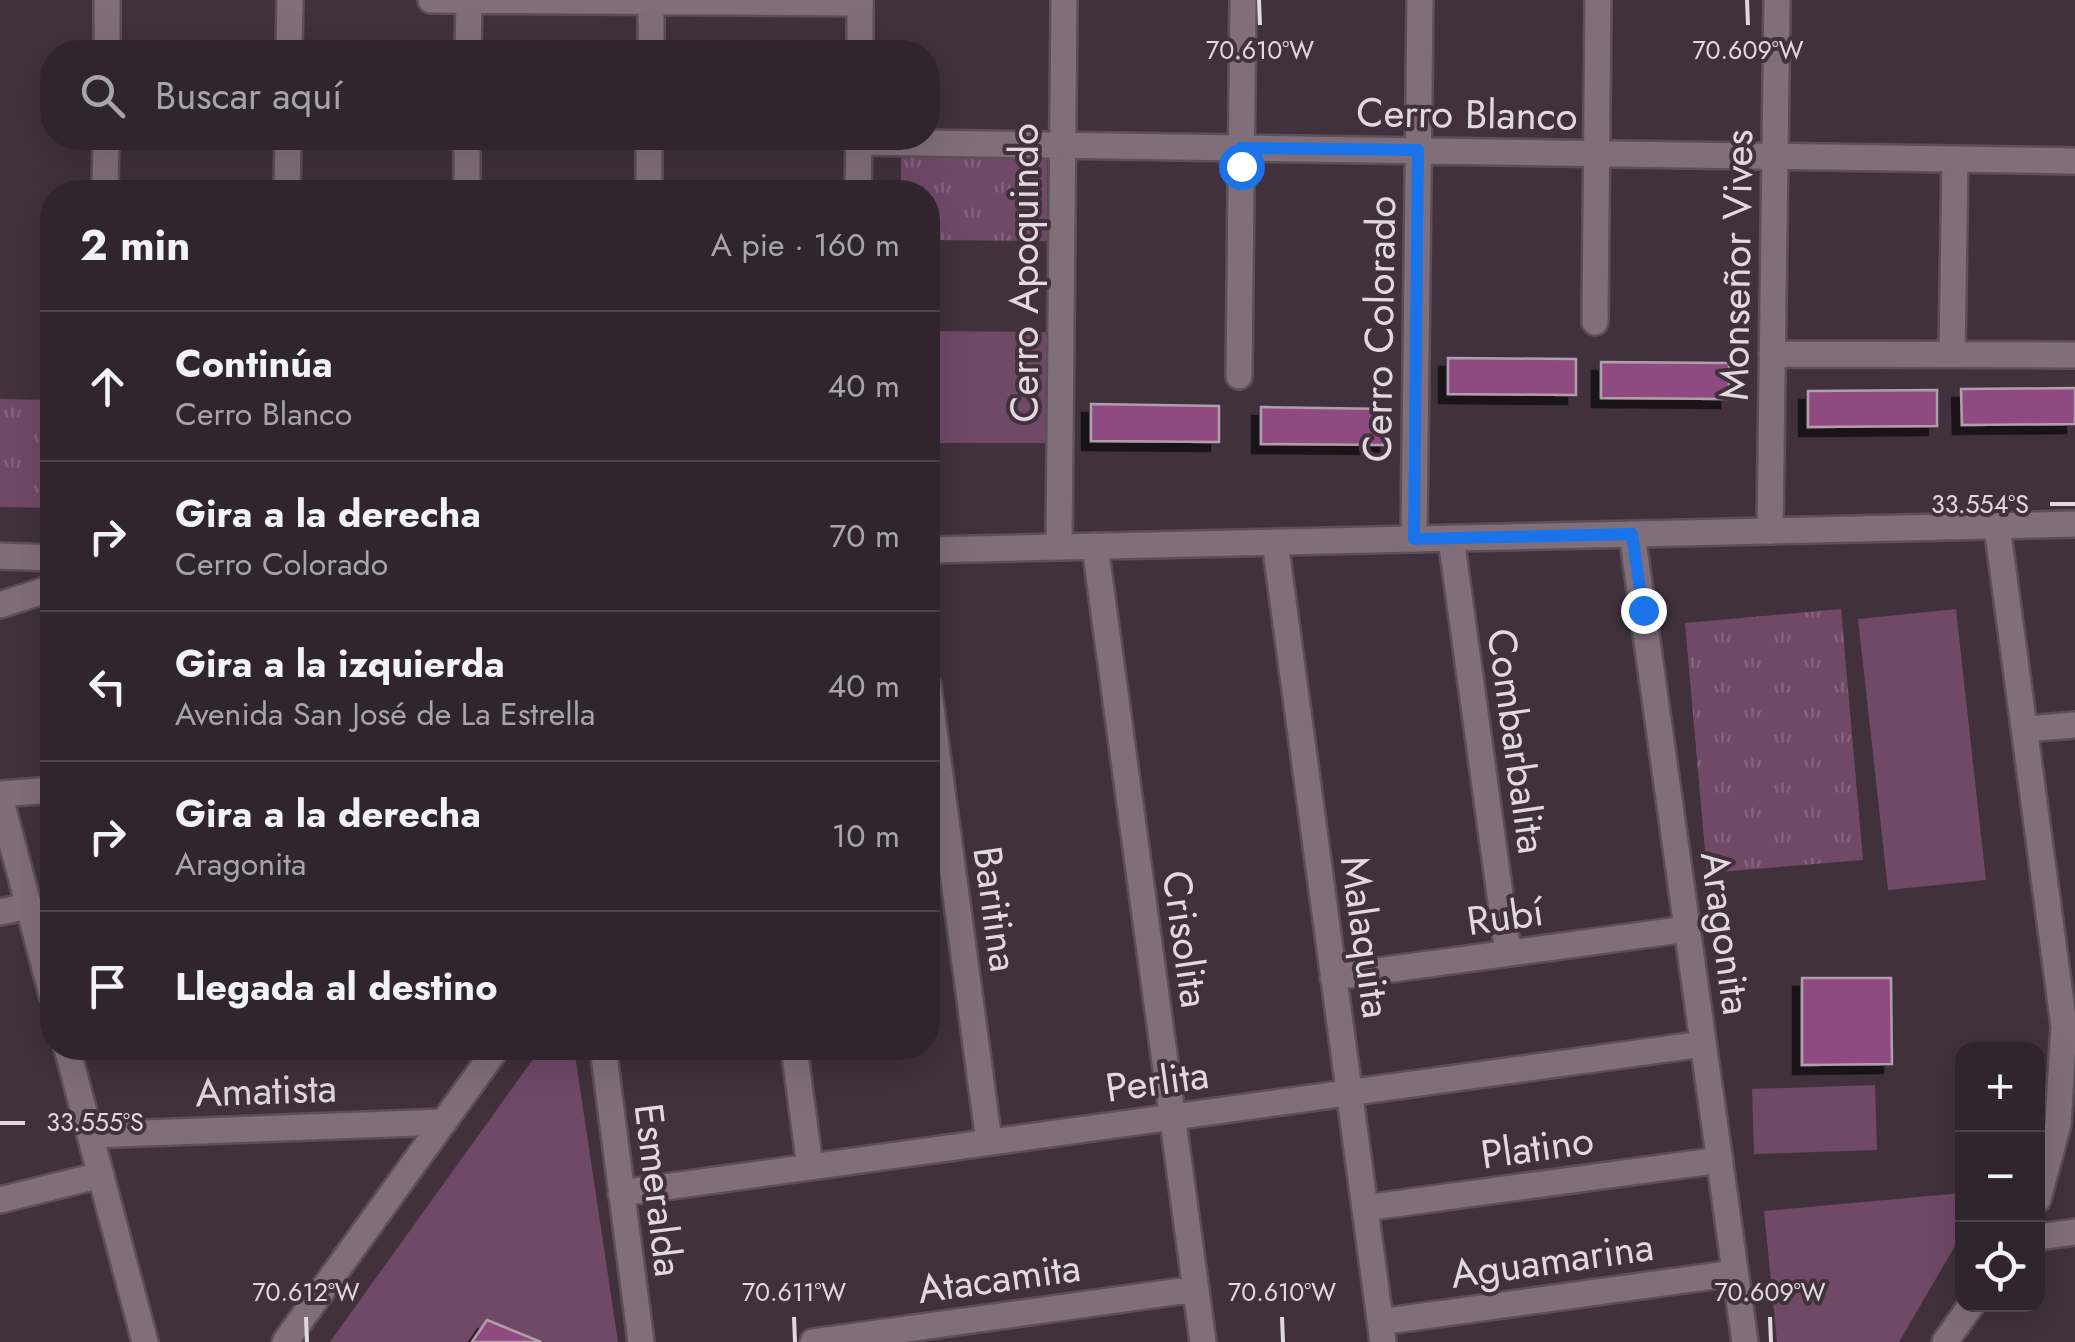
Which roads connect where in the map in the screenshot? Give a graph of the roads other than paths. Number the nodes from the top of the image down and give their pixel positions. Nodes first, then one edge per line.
1 (107, 0) edge
2 (290, 0) edge
3 (431, 0) edge
4 (469, 0) edge
5 (1064, 0) edge
6 (1242, 0) edge
7 (1420, 0) edge
8 (1598, 0) edge
9 (1777, 0) edge
10 (651, 1) edge
11 (860, 2) edge
12 (107, 40) edge
13 (289, 40) edge
14 (468, 40) edge
15 (650, 40) edge
16 (860, 40) edge
17 (940, 142) edge
18 (1062, 145) junction
19 (1241, 148) junction
20 (106, 150) edge
21 (288, 150) edge
22 (468, 150) edge
23 (650, 150) edge
24 (858, 150) edge
25 (1418, 150) junction
26 (1597, 153) junction
27 (1775, 156) junction
28 (1955, 159) junction
29 (2075, 161) edge
30 (106, 180) edge
31 (287, 180) edge
32 (467, 180) edge
33 (649, 180) edge
34 (858, 180) edge
35 (1595, 322) dead end
36 (1772, 354) junction
37 (1952, 354) junction
38 (2075, 355) edge
39 (1239, 376) dead end
40 (2075, 524) edge
41 (1997, 526) junction
42 (1770, 532) junction
43 (1632, 534) junction
44 (1451, 538) junction
45 (1414, 539) junction
46 (1274, 542) junction
47 (1094, 546) junction
48 (1060, 547) junction
49 (940, 550) edge
50 (0, 556) edge
51 (40, 558) edge
52 (40, 592) edge
53 (0, 605) edge
54 (2075, 726) edge
55 (2026, 728) junction
56 (940, 776) edge
57 (40, 791) edge
58 (0, 796) edge
59 (29, 906) junction
60 (0, 912) edge
61 (1687, 929) junction
62 (40, 940) edge
63 (1508, 953) junction
64 (1333, 977) junction
65 (1704, 1044) junction
66 (69, 1060) edge
67 (488, 1060) edge
68 (604, 1060) edge
69 (796, 1060) edge
70 (1349, 1093) junction
71 (1172, 1117) junction
72 (444, 1122) junction
73 (2067, 1123) edge
74 (90, 1136) junction
75 (989, 1142) junction
76 (1720, 1160) junction
77 (810, 1166) junction
78 (100, 1176) junction
79 (2045, 1181) edge
80 (621, 1192) junction
81 (0, 1200) edge
82 (1365, 1208) junction
83 (2075, 1232) edge
84 (2045, 1236) edge
85 (1735, 1273) junction
86 (1196, 1289) junction
87 (1966, 1312) edge
88 (1381, 1332) edge
89 (145, 1342) edge
90 (285, 1342) edge
91 (641, 1342) edge
92 (813, 1342) edge
93 (1203, 1342) edge
94 (1745, 1342) edge
95 (1945, 1342) edge

1 - 12 street
2 - 13 street
3 - 4 street
4 - 10 street
4 - 14 street
5 - 18 street, Cerro Apoquindo
6 - 19 street
7 - 25 street, Cerro Colorado
8 - 26 street
9 - 27 street, Monseñor Vives
10 - 11 street
10 - 15 street
11 - 16 street
17 - 18 street, Cerro Blanco
18 - 19 street, Cerro Blanco
18 - 48 street, Cerro Apoquindo
19 - 25 street, Cerro Blanco
19 - 39 street
20 - 30 street
21 - 31 street
22 - 32 street
23 - 33 street
24 - 34 street
25 - 26 street, Cerro Blanco
25 - 45 street, Cerro Colorado
26 - 27 street, Cerro Blanco
26 - 35 street
27 - 28 street, Cerro Blanco
27 - 36 street, Monseñor Vives
28 - 29 street, Cerro Blanco
28 - 37 street
36 - 37 street
36 - 42 street, Monseñor Vives
37 - 38 street
40 - 41 street
41 - 42 street
41 - 55 street
42 - 43 street
43 - 44 street
43 - 61 street, Aragonita
44 - 45 street
44 - 63 street, Combarbalita
45 - 46 street
46 - 47 street
46 - 64 street, Malaquita
47 - 48 street
47 - 71 street, Crisolita
48 - 49 street
50 - 51 street
52 - 53 street
54 - 55 street
55 - 73 street
56 - 75 street, Baritina
57 - 58 street
58 - 59 street
59 - 60 street
59 - 62 street
61 - 63 street, Rubí
61 - 65 street, Aragonita
63 - 64 street, Rubí
64 - 70 street, Malaquita
65 - 70 street, Perlita
65 - 76 street, Aragonita
66 - 74 street
67 - 72 street
68 - 80 street, Esmeralda
69 - 77 street
70 - 71 street, Perlita
70 - 82 street, Malaquita
71 - 75 street, Perlita
71 - 86 street, Crisolita
72 - 74 street, Amatista
72 - 90 street
73 - 79 street
74 - 78 street
75 - 77 street, Perlita
76 - 82 street, Platino
76 - 85 street, Aragonita
77 - 80 street, Perlita
78 - 81 street
78 - 89 street
80 - 91 street, Esmeralda
82 - 88 street, Malaquita
83 - 84 street
85 - 88 street, Aguamarina
85 - 94 street, Aragonita
86 - 92 street, Atacamita
86 - 93 street, Crisolita
87 - 95 street

